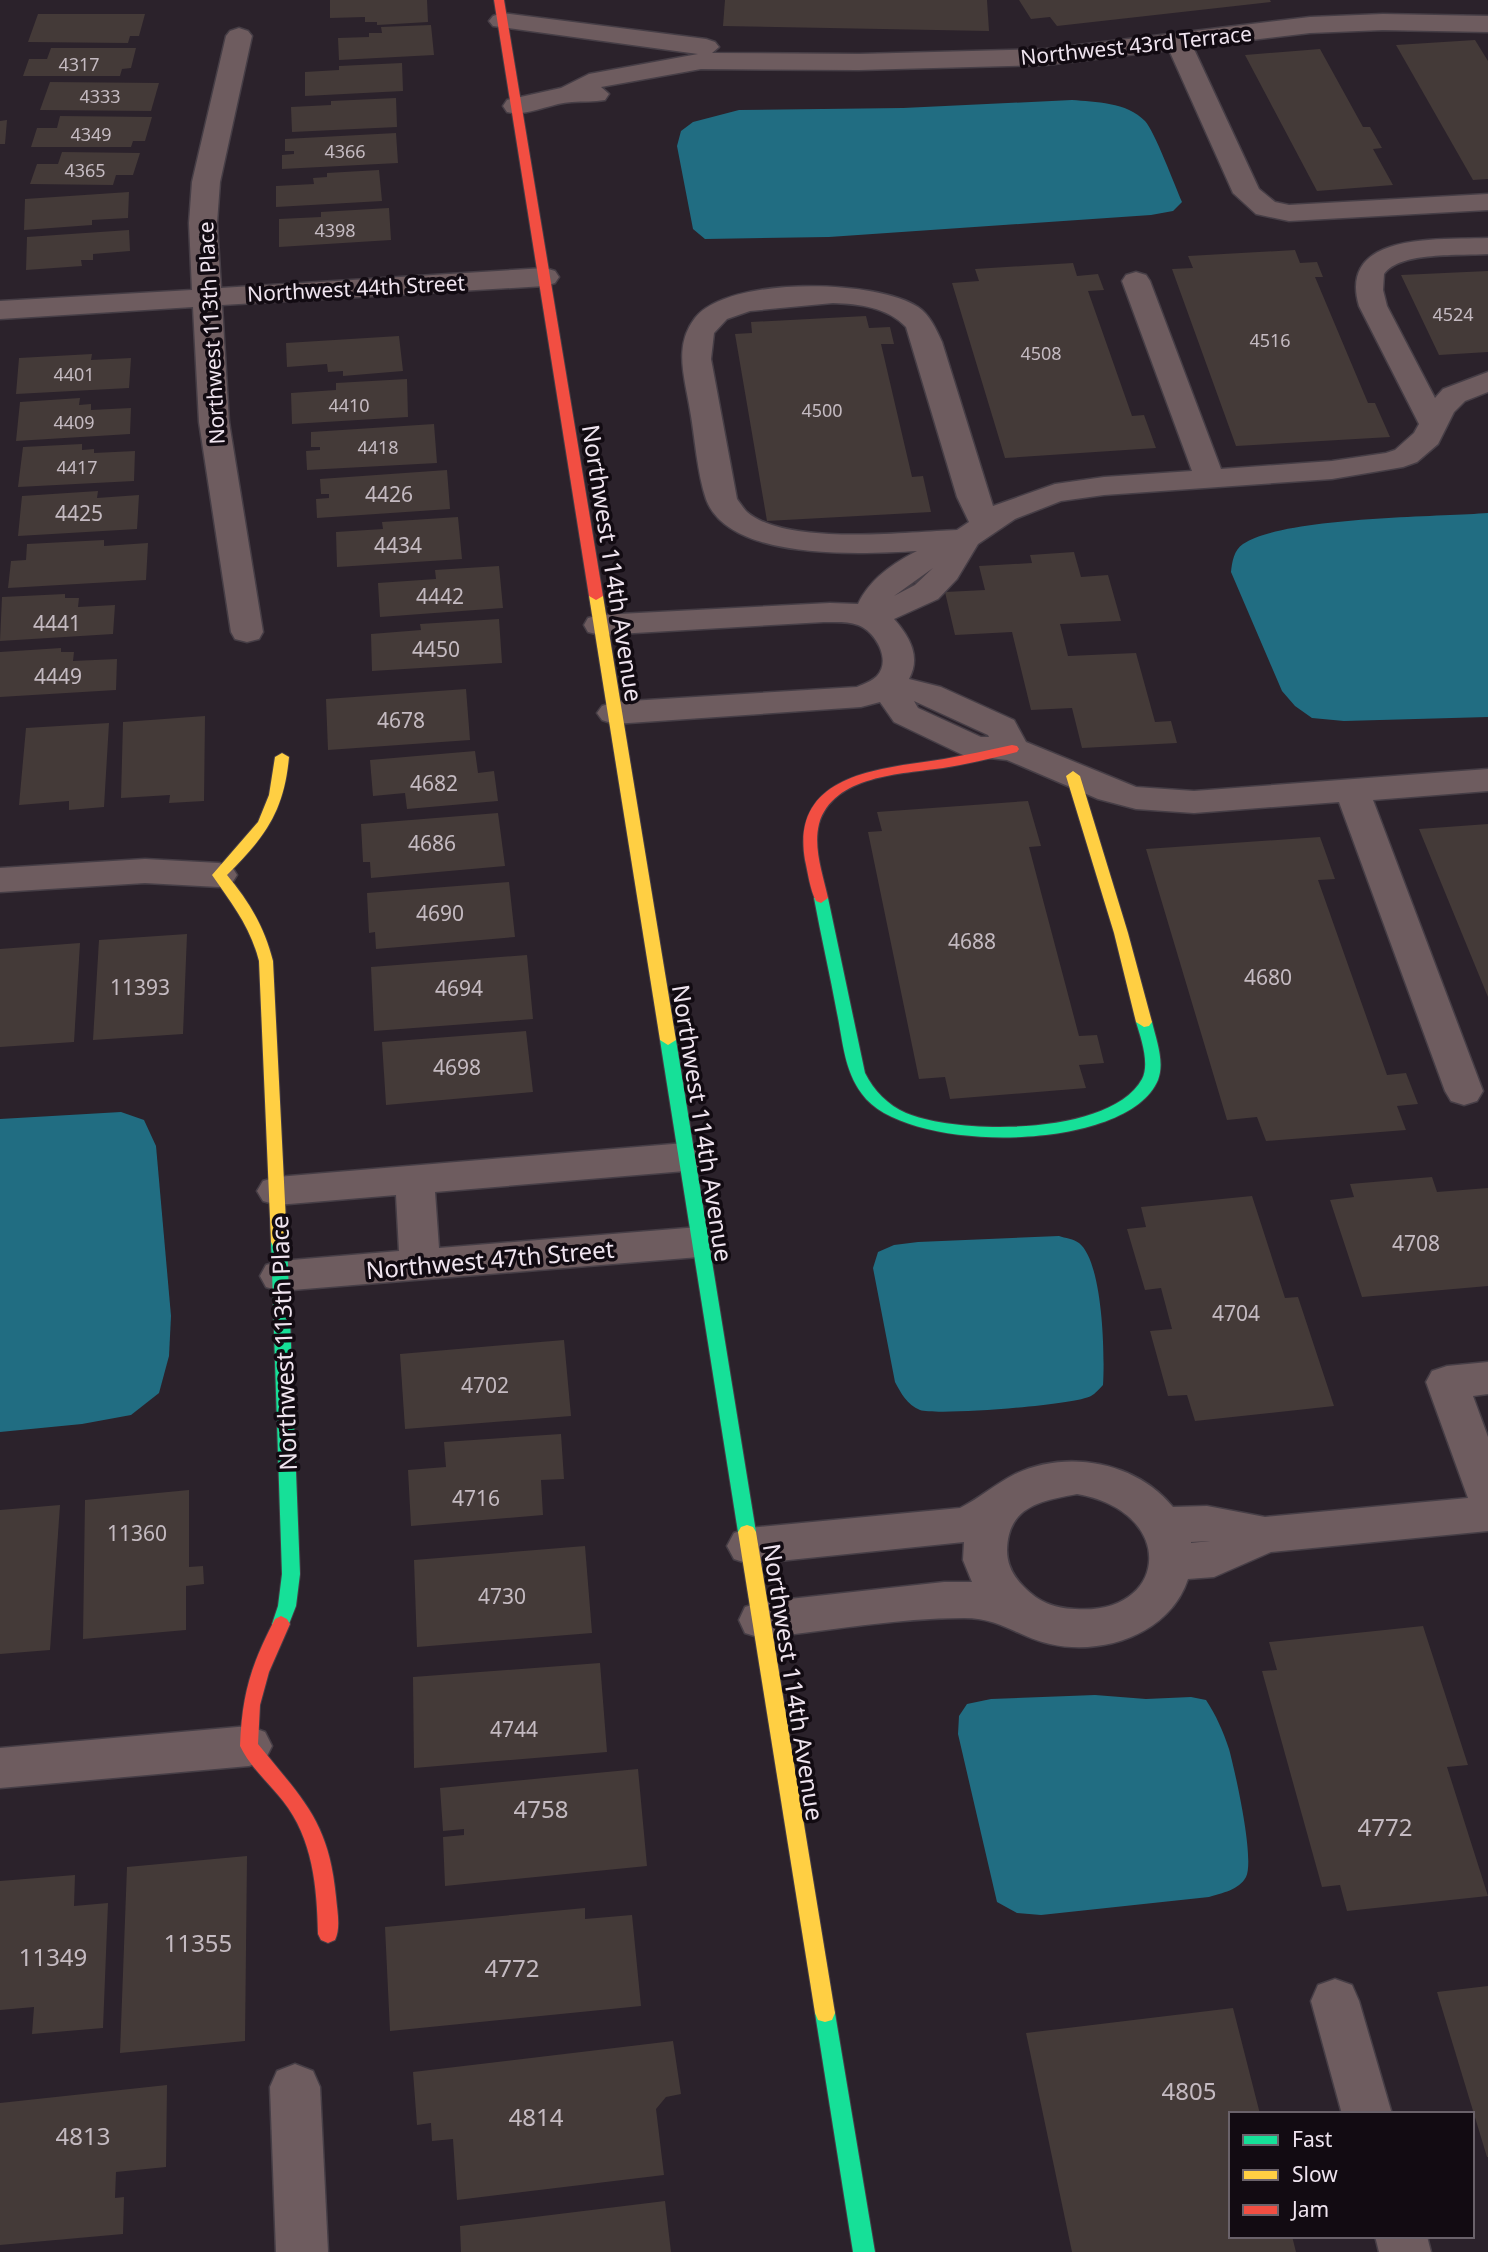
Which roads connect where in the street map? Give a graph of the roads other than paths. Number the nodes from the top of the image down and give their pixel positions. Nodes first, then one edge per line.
1 (501, 11) edge
2 (1488, 24) edge
3 (239, 36) dead end
4 (639, 38) junction
5 (1178, 42) junction
6 (784, 60) junction
7 (647, 69) junction
8 (570, 94) junction
9 (516, 106) junction
10 (1488, 202) edge
11 (1488, 246) edge
12 (545, 276) junction
13 (1136, 281) dead end
14 (206, 297) junction
15 (0, 310) edge
16 (1488, 381) edge
17 (1433, 423) junction
18 (1210, 479) junction
19 (975, 532) junction
20 (869, 617) junction
21 (600, 625) junction
22 (247, 632) dead end
23 (886, 685) junction
24 (614, 713) junction
25 (1012, 750) junction
26 (282, 757) dead end
27 (1073, 776) junction
28 (1488, 780) edge
29 (1352, 790) junction
30 (219, 875) junction
31 (0, 880) edge
32 (1464, 1091) dead end
33 (685, 1157) junction
34 (415, 1180) junction
35 (277, 1191) junction
36 (699, 1242) junction
37 (420, 1265) junction
38 (280, 1276) junction
39 (1488, 1378) edge
40 (1488, 1495) edge
41 (995, 1511) junction
42 (1488, 1514) edge
43 (1160, 1521) junction
44 (1265, 1535) junction
45 (749, 1546) junction
46 (1171, 1567) junction
47 (1016, 1608) junction
48 (761, 1620) junction
49 (248, 1746) junction
50 (0, 1768) edge
51 (328, 1934) dead end
52 (1335, 2001) dead end
53 (295, 2087) dead end
54 (1366, 2112) edge
55 (302, 2252) edge
56 (864, 2252) edge

1 - 4 street, Northwest 43rd Terrace
1 - 9 street, Northwest 114th Avenue
2 - 5 street, Northwest 43rd Terrace
3 - 14 street, Northwest 113th Place
4 - 6 street, Northwest 43rd Terrace
4 - 7 street
5 - 6 street, Northwest 43rd Terrace
5 - 10 street
6 - 7 street, Northwest 43rd Terrace
6 - 8 street, Northwest 43rd Terrace
7 - 8 street, Northwest 43rd Terrace
8 - 9 street, Northwest 43rd Terrace
9 - 12 street, Northwest 114th Avenue
11 - 17 street
12 - 14 street, Northwest 44th Street
12 - 21 street, Northwest 114th Avenue
13 - 18 street
14 - 15 street, Northwest 44th Street
14 - 22 street, Northwest 113th Place
16 - 17 street
17 - 18 street
18 - 19 street
19 - 19 street
19 - 20 street
20 - 21 street
20 - 23 street
21 - 24 street, Northwest 114th Avenue
23 - 24 street
23 - 25 street
24 - 33 street, Northwest 114th Avenue
25 - 27 street
25 - 27 street
26 - 30 street
27 - 29 street
28 - 29 street
29 - 32 street
30 - 31 street
30 - 35 street, Northwest 113th Place
33 - 34 street
33 - 36 street, Northwest 114th Avenue
34 - 35 street
34 - 37 street
35 - 38 street, Northwest 113th Place
36 - 37 street, Northwest 47th Street
36 - 45 street, Northwest 114th Avenue
37 - 38 street, Northwest 47th Street
38 - 49 street, Northwest 113th Place
39 - 40 street
41 - 43 street
41 - 45 street
41 - 47 street
42 - 44 street
43 - 44 street
43 - 46 street
44 - 46 street
45 - 48 street, Northwest 114th Avenue
46 - 47 street
47 - 48 street
48 - 56 street, Northwest 114th Avenue
49 - 50 street
49 - 51 street
52 - 54 street
53 - 55 street

